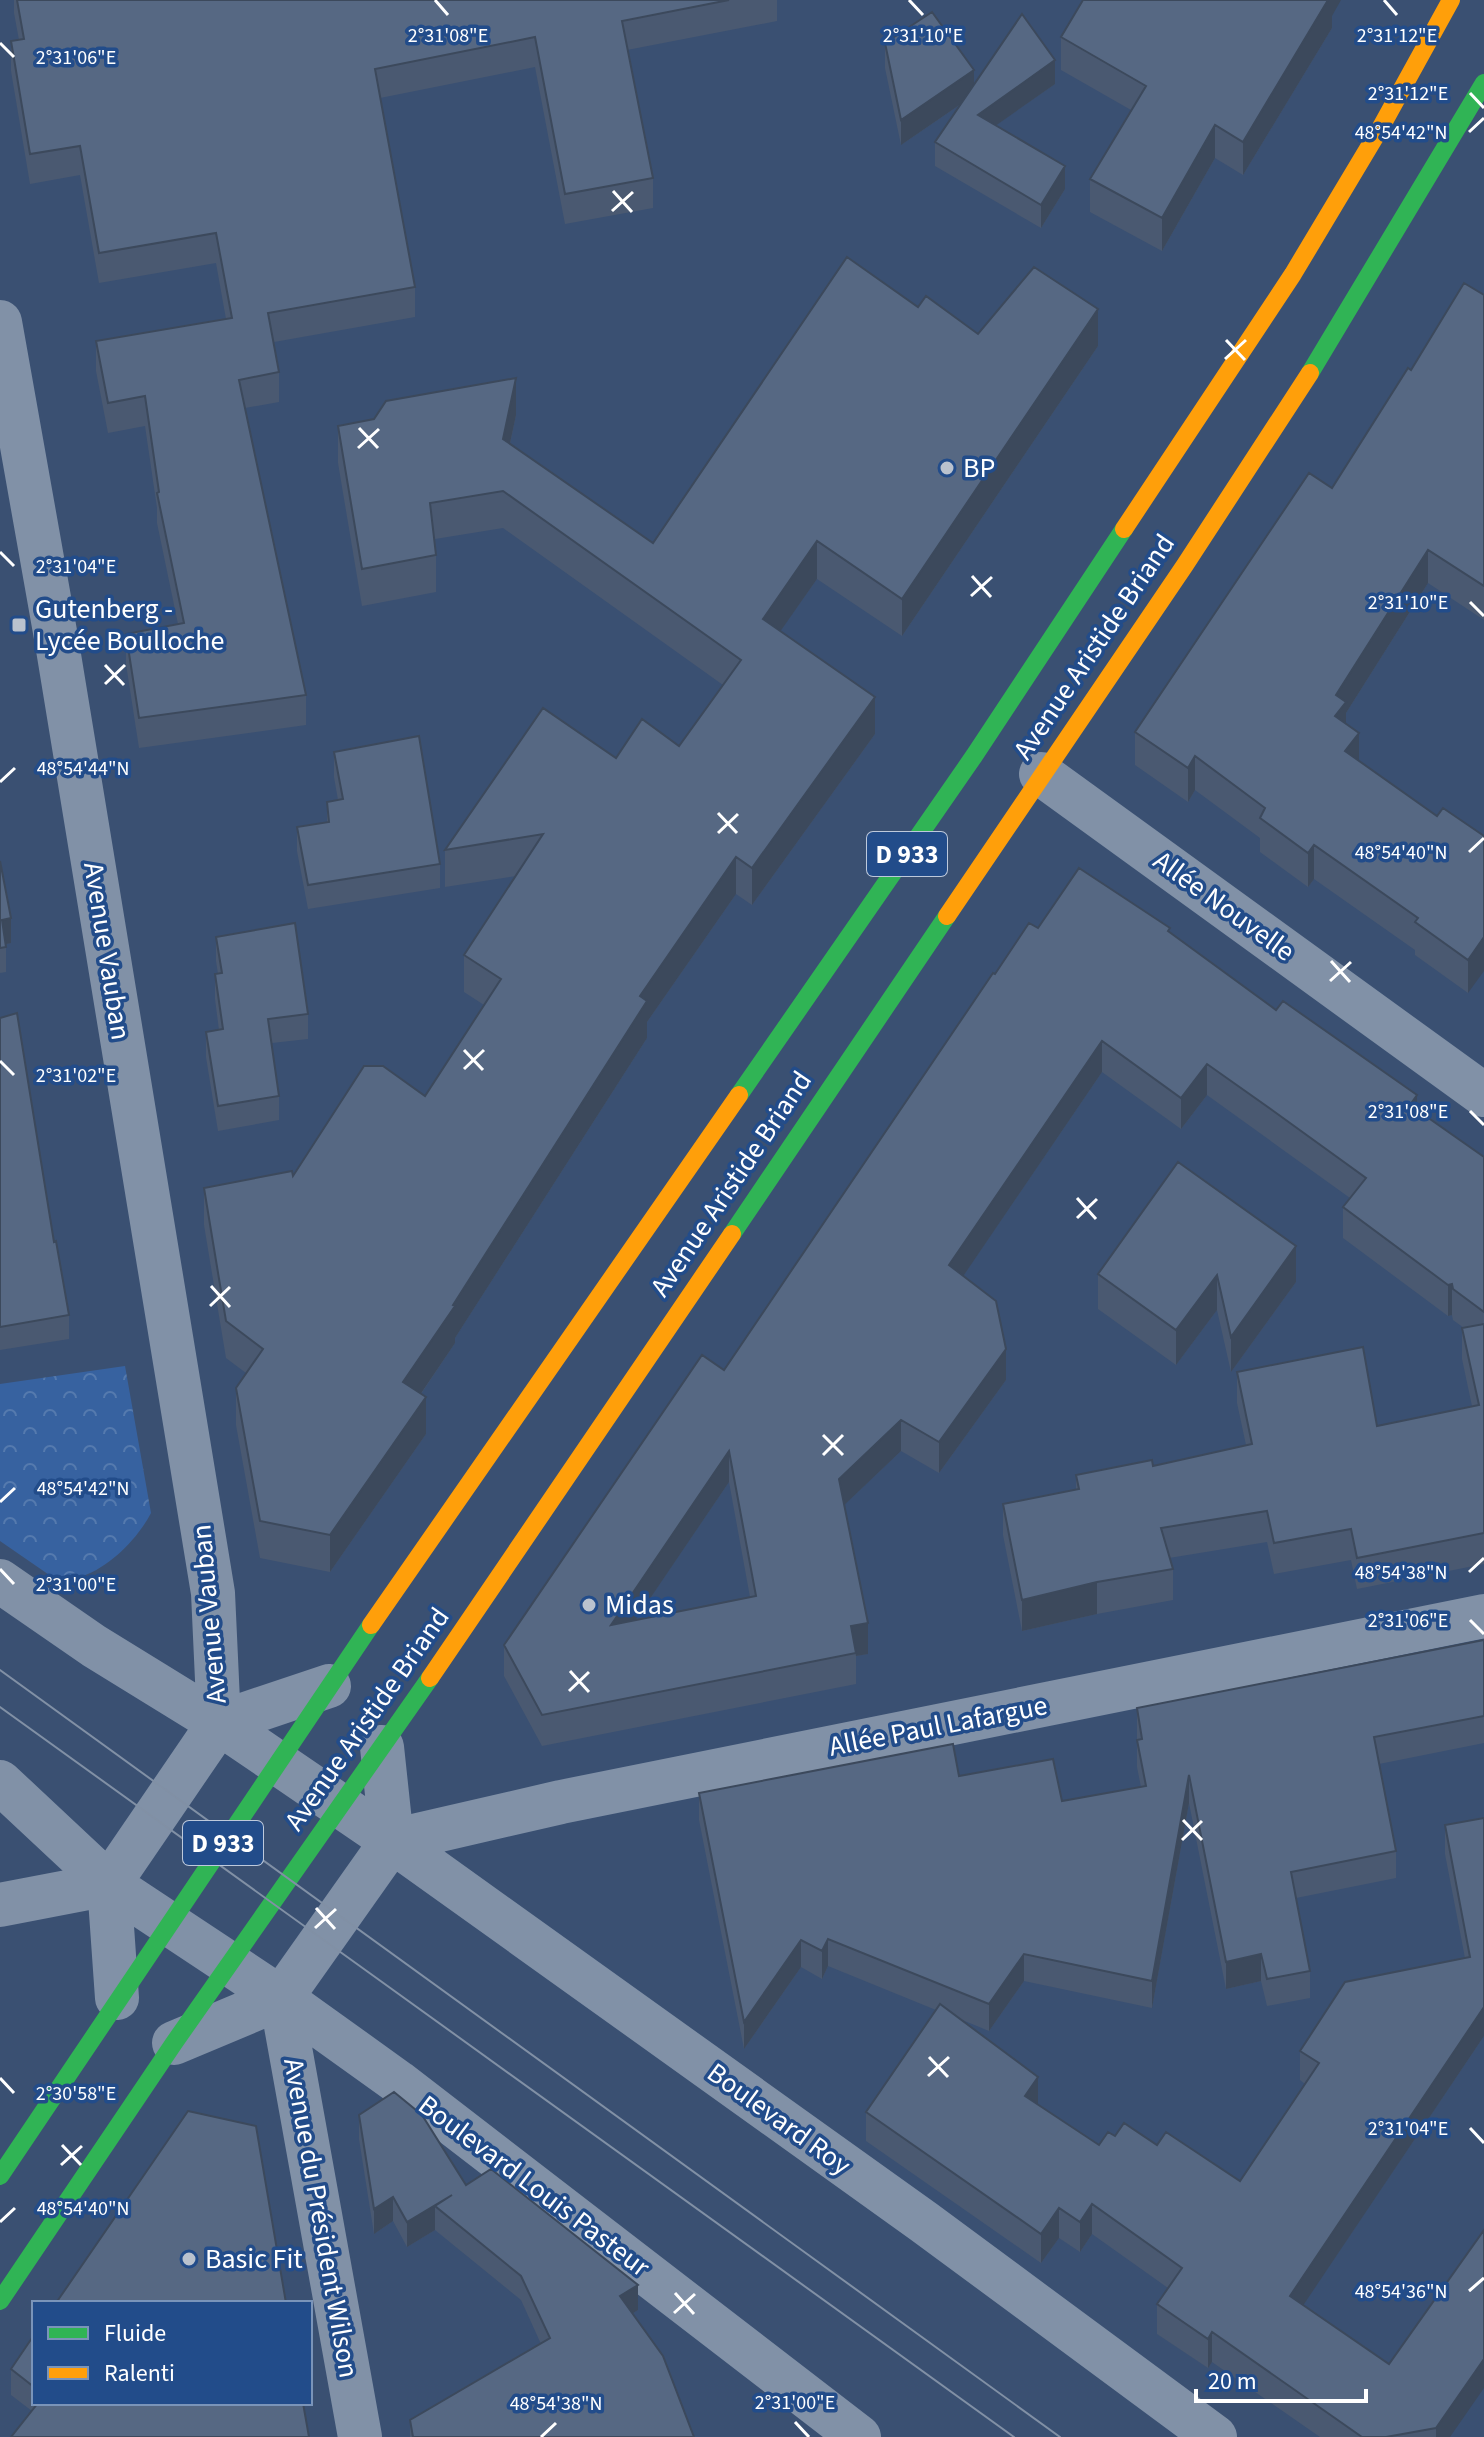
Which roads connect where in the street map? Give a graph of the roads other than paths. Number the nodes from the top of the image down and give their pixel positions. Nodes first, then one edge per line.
1 (1451, 0) edge
2 (1484, 83) edge
3 (0, 322) edge
4 (1041, 774) junction
5 (1484, 1095) edge
6 (0, 1581) edge
7 (1484, 1616) edge
8 (329, 1686) junction
9 (219, 1723) junction
10 (382, 1747) junction
11 (278, 1763) junction
12 (0, 1782) edge
13 (340, 1805) junction
14 (392, 1841) junction
15 (109, 1884) junction
16 (0, 1905) edge
17 (168, 1923) junction
18 (229, 1964) junction
19 (117, 1998) junction
20 (281, 1998) junction
21 (174, 2043) junction
22 (0, 2176) edge
23 (0, 2301) edge
24 (360, 2437) edge
25 (859, 2437) edge
26 (1215, 2437) edge

1 - 8 main road, Avenue Aristide Briand / D 933
2 - 4 main road, Avenue Aristide Briand / D 933
3 - 9 street, Avenue Vauban
4 - 5 street, Allée Nouvelle
4 - 10 main road, Avenue Aristide Briand / D 933
6 - 9 street, Boulevard Roy
7 - 14 street, Allée Paul Lafargue
8 - 9 street
8 - 11 main road, Avenue Aristide Briand / D 933
9 - 11 street, Boulevard Roy
9 - 15 street
10 - 13 main road, Avenue Aristide Briand / D 933
10 - 14 street
11 - 13 street, Boulevard Roy
11 - 17 main road, Avenue Aristide Briand / D 933
12 - 15 street, Boulevard Louis Pasteur
13 - 14 street, Boulevard Roy
13 - 18 main road, Avenue Aristide Briand / D 933
14 - 20 street
14 - 26 street, Boulevard Roy
15 - 16 street
15 - 17 street, Boulevard Louis Pasteur
15 - 19 street
17 - 18 street, Boulevard Louis Pasteur
17 - 19 main road, Avenue Aristide Briand / D 933
18 - 20 street, Boulevard Louis Pasteur
18 - 21 main road, Avenue Aristide Briand / D 933
19 - 22 main road, Avenue Aristide Briand / D 933
20 - 21 street
20 - 24 street, Avenue du Président Wilson
20 - 25 street, Boulevard Louis Pasteur
21 - 23 main road, Avenue Aristide Briand / D 933

